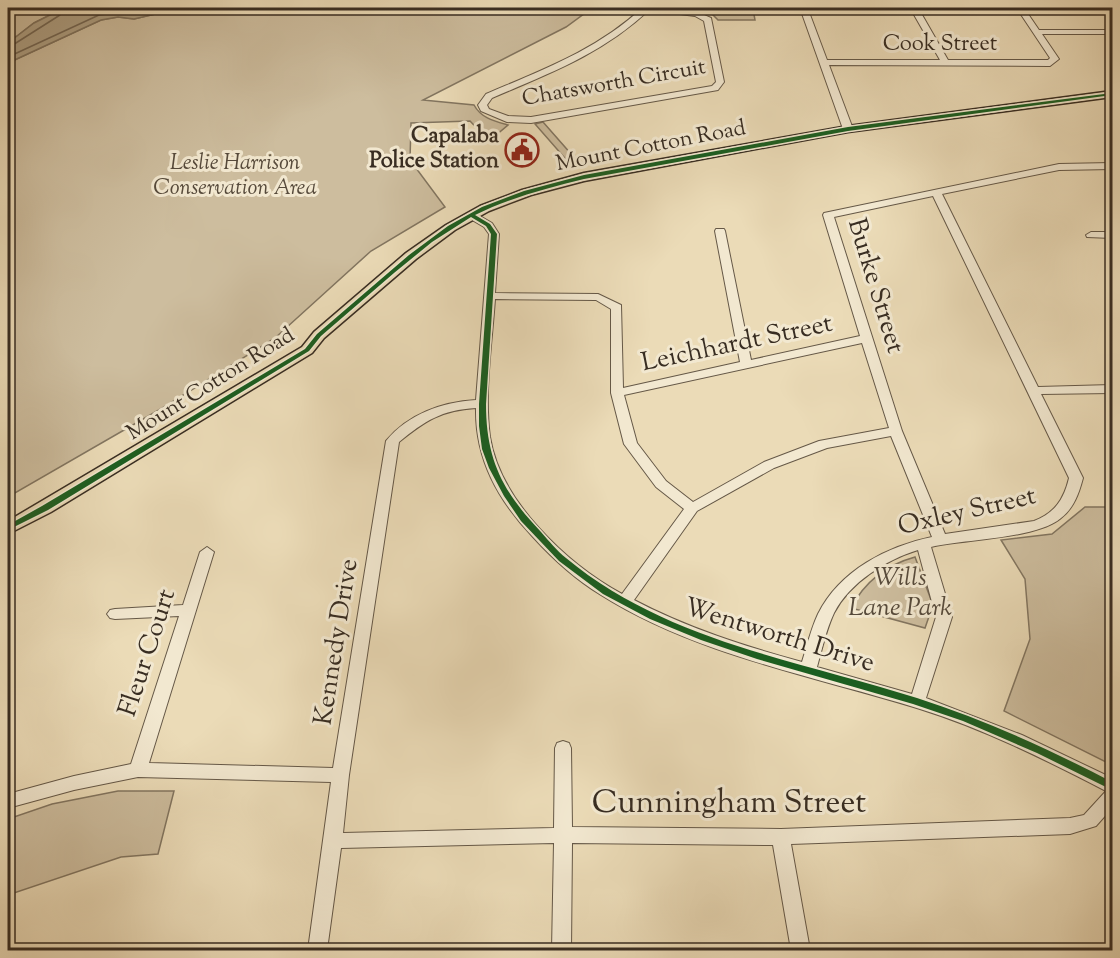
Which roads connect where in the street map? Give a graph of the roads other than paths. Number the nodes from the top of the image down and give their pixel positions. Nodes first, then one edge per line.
1 (646, 8) edge
2 (651, 8) edge
3 (804, 9) edge
4 (915, 9) edge
5 (1021, 9) edge
6 (1036, 32) junction
7 (1113, 32) edge
8 (823, 62) junction
9 (946, 63) junction
10 (1112, 94) edge
11 (848, 129) junction
12 (1113, 166) edge
13 (936, 192) junction
14 (471, 215) junction
15 (720, 231) dead end
16 (1091, 235) dead end
17 (1113, 235) edge
18 (489, 296) junction
19 (319, 335) junction
20 (867, 338) junction
21 (746, 363) junction
22 (1113, 389) edge
23 (1032, 391) junction
24 (617, 393) junction
25 (482, 404) junction
26 (896, 431) junction
27 (692, 508) junction
28 (8, 516) edge
29 (8, 528) edge
30 (940, 538) junction
31 (923, 543) junction
32 (207, 552) dead end
33 (624, 602) junction
34 (189, 610) junction
35 (115, 614) dead end
36 (808, 669) junction
37 (918, 702) junction
38 (563, 748) dead end
39 (138, 770) junction
40 (340, 775) junction
41 (1113, 786) edge
42 (1113, 796) edge
43 (8, 801) edge
44 (561, 835) junction
45 (781, 837) junction
46 (333, 841) junction
47 (317, 951) edge
48 (562, 951) edge
49 (801, 951) edge

1 - 2 street, Chatsworth Circuit
3 - 4 street
3 - 8 street
4 - 5 street
4 - 9 street
5 - 6 street
6 - 7 street
6 - 9 street, Cook Street
8 - 9 street, Cook Street
8 - 11 street
10 - 11 main road, Mount Cotton Road
11 - 14 main road, Mount Cotton Road
12 - 13 street, Burke Street
13 - 20 street, Burke Street
13 - 23 street, Oxley Street
14 - 18 street, Wentworth Drive
14 - 19 main road, Mount Cotton Road
15 - 21 street
16 - 17 street
18 - 24 street
18 - 25 street, Wentworth Drive
19 - 28 main road, Mount Cotton Road
19 - 29 main road, Mount Cotton Road
20 - 21 street, Leichhardt Street
20 - 26 street, Burke Street
21 - 24 street, Leichhardt Street
22 - 23 street
23 - 30 street, Oxley Street
24 - 27 street
25 - 33 street, Wentworth Drive
25 - 40 street, Kennedy Drive
26 - 27 street
26 - 30 street, Burke Street
27 - 33 street
30 - 31 street, Oxley Street
31 - 36 street, Oxley Street
31 - 37 street
32 - 34 street, Fleur Court
33 - 36 street, Wentworth Drive
34 - 35 street
34 - 39 street, Fleur Court
36 - 37 street, Wentworth Drive
37 - 41 street, Wentworth Drive
38 - 44 street
39 - 40 street
39 - 43 street
40 - 46 street, Kennedy Drive
42 - 45 street, Cunningham Street
44 - 45 street, Cunningham Street
44 - 46 street, Cunningham Street
44 - 48 street
45 - 49 street
46 - 47 street, Kennedy Drive

